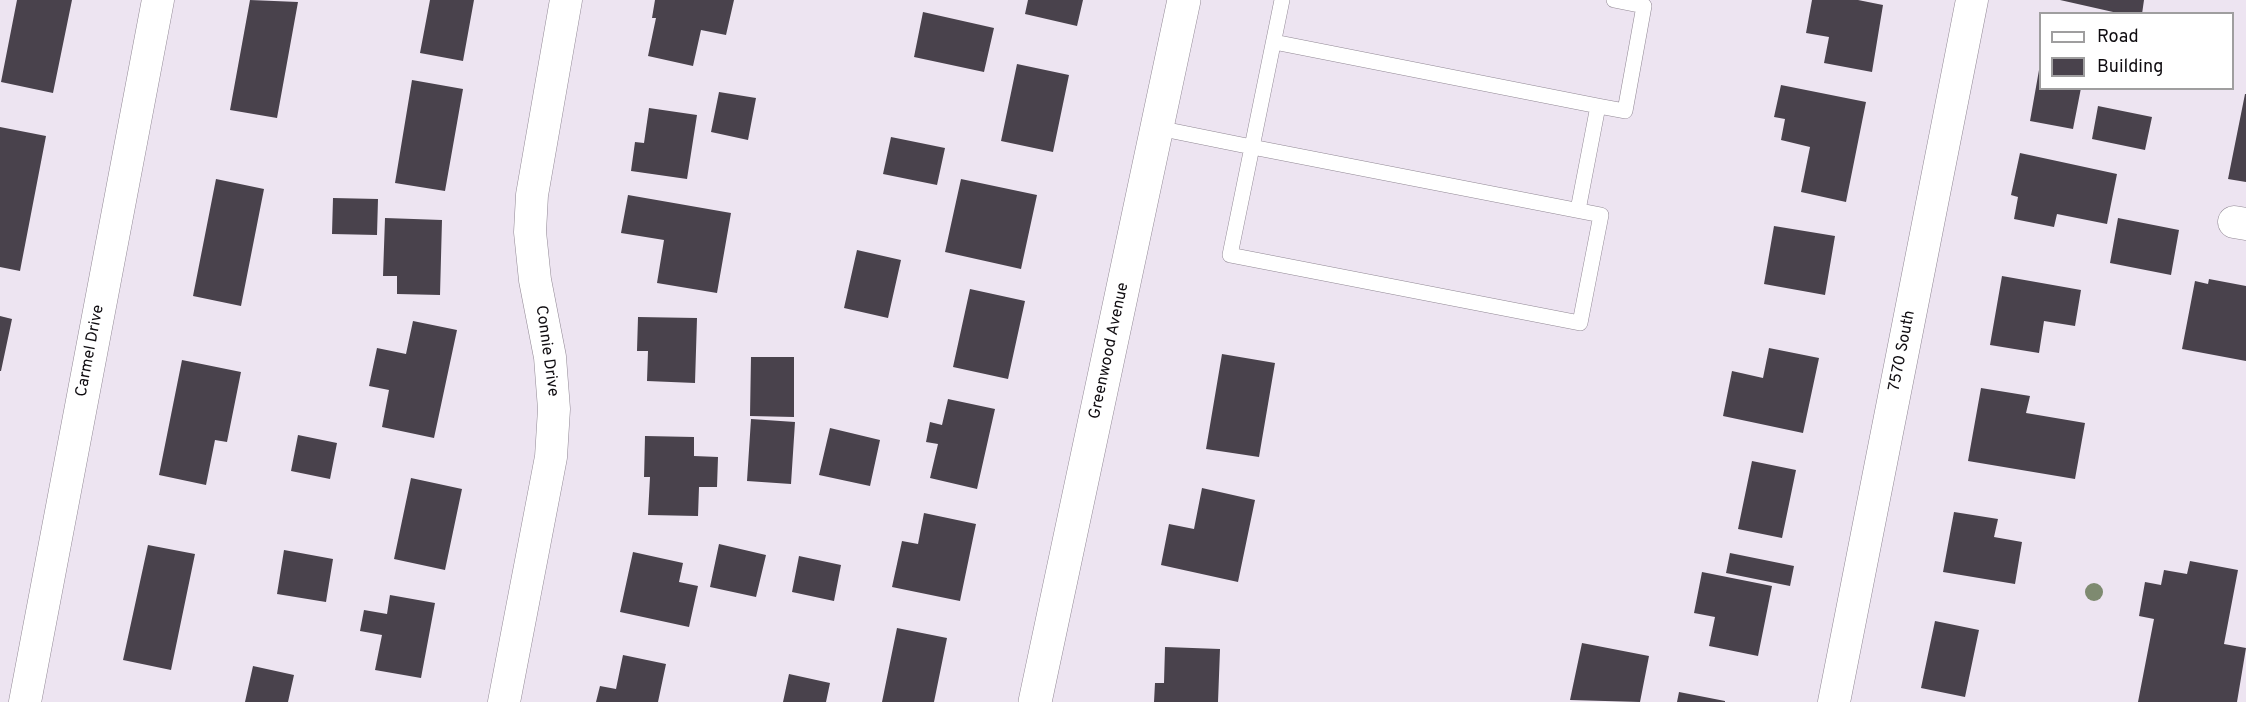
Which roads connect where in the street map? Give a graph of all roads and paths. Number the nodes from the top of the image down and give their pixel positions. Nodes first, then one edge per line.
1 (158, 0) edge
2 (566, 0) edge
3 (1185, 0) edge
4 (1282, 0) edge
5 (1614, 0) edge
6 (1972, 0) edge
7 (1646, 3) edge
8 (1274, 42) junction
9 (1598, 106) junction
10 (1158, 128) junction
11 (1252, 147) junction
12 (1578, 210) junction
13 (25, 702) edge
14 (504, 702) edge
15 (1035, 702) edge
16 (1834, 702) edge

1 - 13 street, Carmel Drive
2 - 14 street, Connie Drive
3 - 10 street, Greenwood Avenue
4 - 8 lane
5 - 7 lane
6 - 16 street, 7570 South
7 - 9 lane
8 - 9 lane
8 - 11 lane
9 - 12 lane
10 - 11 lane
10 - 15 street, Greenwood Avenue
11 - 12 lane
11 - 12 lane

